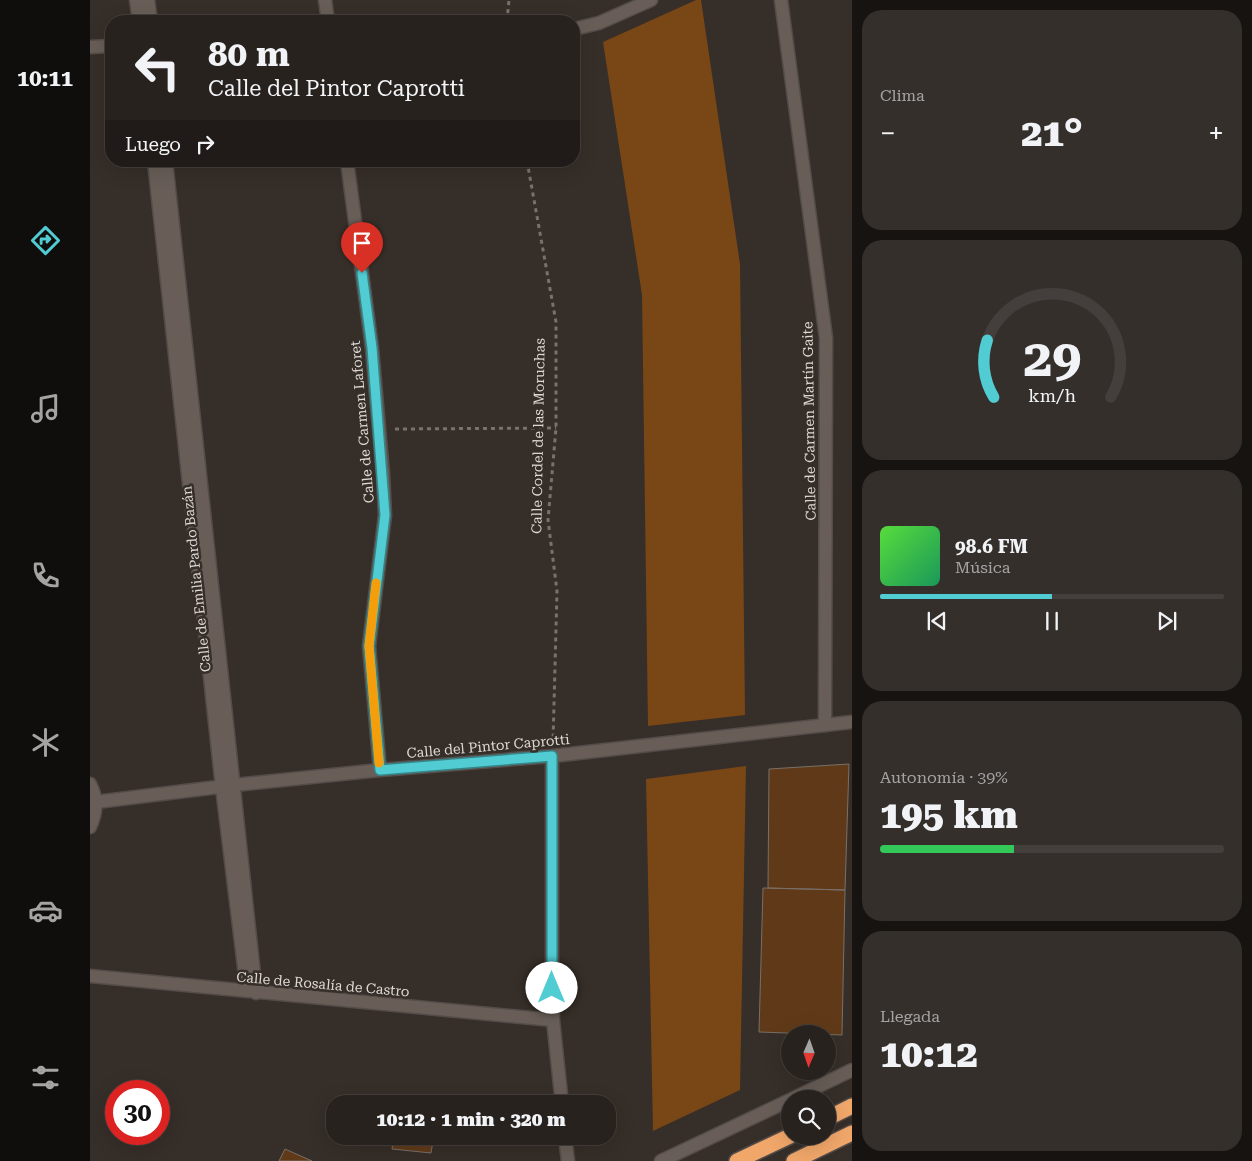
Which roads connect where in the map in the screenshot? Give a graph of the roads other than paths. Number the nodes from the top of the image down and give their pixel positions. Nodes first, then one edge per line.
1 (136, 0) edge
2 (148, 0) edge
3 (326, 0) edge
4 (651, 0) edge
5 (781, 0) edge
6 (138, 15) edge
7 (150, 15) edge
8 (327, 15) edge
9 (580, 28) edge
10 (105, 46) edge
11 (90, 47) edge
12 (155, 167) edge
13 (167, 167) edge
14 (348, 167) edge
15 (852, 722) edge
16 (825, 725) junction
17 (552, 756) junction
18 (380, 770) junction
19 (90, 784) edge
20 (228, 786) junction
21 (96, 802) junction
22 (90, 827) edge
23 (90, 976) edge
24 (251, 992) junction
25 (553, 1020) junction
26 (852, 1070) edge
27 (810, 1090) edge
28 (561, 1095) edge
29 (781, 1104) edge
30 (852, 1106) edge
31 (836, 1114) edge
32 (852, 1133) edge
33 (781, 1140) edge
34 (566, 1145) edge
35 (568, 1161) edge
36 (661, 1161) edge
37 (737, 1161) edge
38 (794, 1161) edge

1 - 6 street
2 - 7 street
3 - 8 street
4 - 9 street
5 - 16 street, Calle de Carmen Martín Gaite
10 - 11 street
12 - 20 street, Calle de Emilia Pardo Bazán
13 - 20 street, Calle de Emilia Pardo Bazán
14 - 18 street, Calle de Carmen Laforet
15 - 16 street, Calle del Pintor Caprotti
16 - 17 street, Calle del Pintor Caprotti
17 - 18 street, Calle del Pintor Caprotti
17 - 25 street
18 - 20 street, Calle del Pintor Caprotti
19 - 21 street
20 - 21 street, Calle del Pintor Caprotti
20 - 24 street, Calle de Emilia Pardo Bazán
21 - 22 street
23 - 24 street, Calle de Rosalía de Castro
24 - 25 street, Calle de Rosalía de Castro
25 - 28 street
26 - 27 street
29 - 36 street
30 - 31 highway
32 - 38 highway
33 - 37 highway
34 - 35 street

